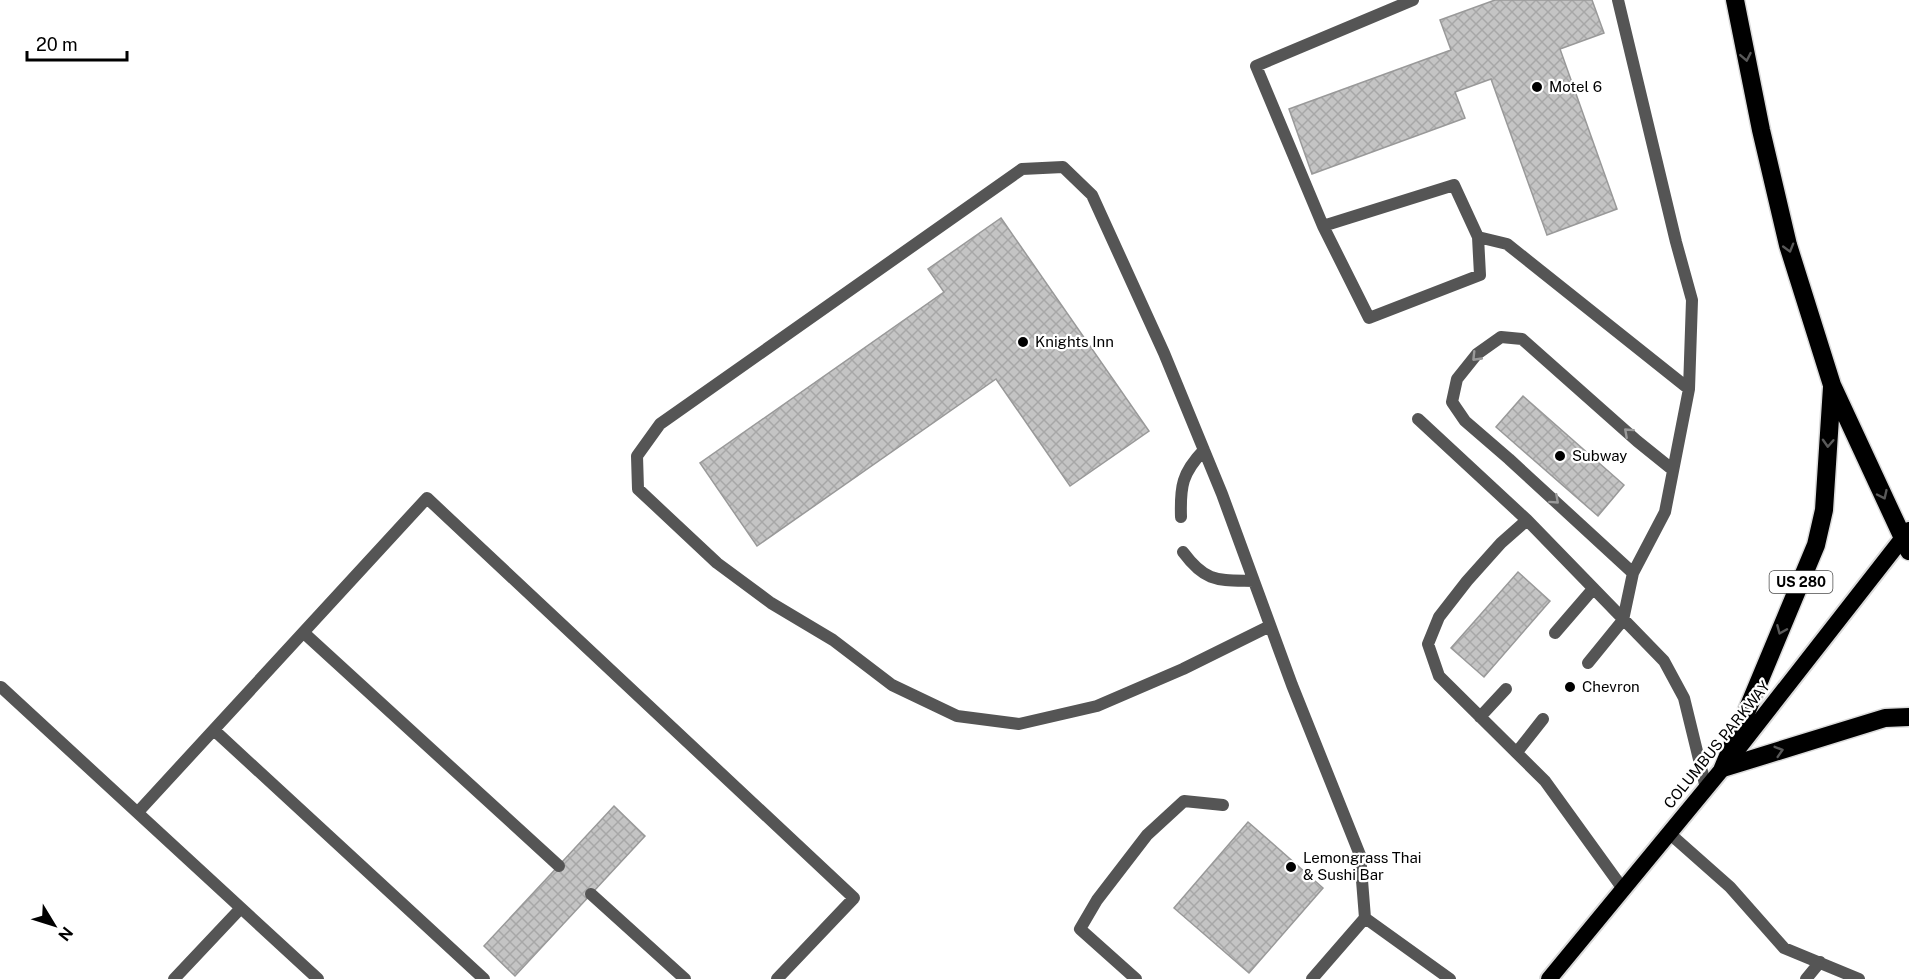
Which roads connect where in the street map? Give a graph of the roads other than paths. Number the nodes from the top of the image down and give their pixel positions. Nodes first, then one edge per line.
1 (1413, 0) edge
2 (1618, 0) edge
3 (1735, 0) edge
4 (1323, 226) junction
5 (1478, 237) junction
6 (1832, 385) junction
7 (1689, 388) junction
8 (1418, 419) dead end
9 (1204, 450) junction
10 (1673, 470) junction
11 (1181, 517) dead end
12 (1527, 520) junction
13 (1907, 540) edge
14 (1183, 552) dead end
15 (1633, 573) junction
16 (1254, 581) junction
17 (1593, 589) junction
18 (1623, 620) junction
19 (1270, 626) junction
20 (304, 633) junction
21 (1555, 633) dead end
22 (1588, 663) dead end
23 (1, 687) edge
24 (1506, 689) dead end
25 (1480, 717) junction
26 (1909, 717) edge
27 (1543, 719) dead end
28 (215, 731) junction
29 (1517, 752) junction
30 (1723, 768) junction
31 (1706, 788) junction
32 (1223, 805) dead end
33 (138, 812) junction
34 (1669, 834) junction
35 (559, 866) dead end
36 (1623, 889) junction
37 (591, 894) dead end
38 (241, 908) junction
39 (1365, 918) junction
40 (1820, 962) junction
41 (174, 979) edge
42 (318, 979) edge
43 (484, 979) edge
44 (685, 979) edge
45 (777, 979) edge
46 (1136, 979) edge
47 (1312, 979) edge
48 (1450, 979) edge
49 (1549, 979) edge
50 (1806, 979) edge
51 (1859, 979) edge

1 - 4 street
2 - 7 street
3 -> 6 highway, US 280
4 - 5 street
4 - 5 street
5 - 7 street
6 -> 13 highway
6 -> 30 highway, US 280
7 - 10 street
8 - 12 street
9 - 11 street
9 - 16 street
9 - 19 street
10 - 15 street
10 -> 15 street
12 - 17 street
12 - 25 street
13 - 30 highway, COLUMBUS PARKWAY / US 280
14 - 16 street
15 - 18 street
16 - 19 street
17 - 18 street
17 - 21 street
18 - 22 street
18 - 31 street
19 - 39 street
20 - 28 street
20 - 35 street
20 - 45 street
23 - 33 street
24 - 25 street
25 - 29 street
30 -> 26 highway
27 - 29 street
28 - 33 street
28 - 43 street
29 - 36 street
30 - 31 highway, COLUMBUS PARKWAY / US 280
31 - 34 highway, COLUMBUS PARKWAY / US 280
32 - 46 street
33 - 38 street
34 - 36 highway, COLUMBUS PARKWAY / US 280
34 - 40 street
36 - 49 highway, COLUMBUS PARKWAY / US 280
37 - 44 street
38 - 41 street
38 - 42 street
39 - 47 street
39 - 48 street
40 - 50 street
40 - 51 street

